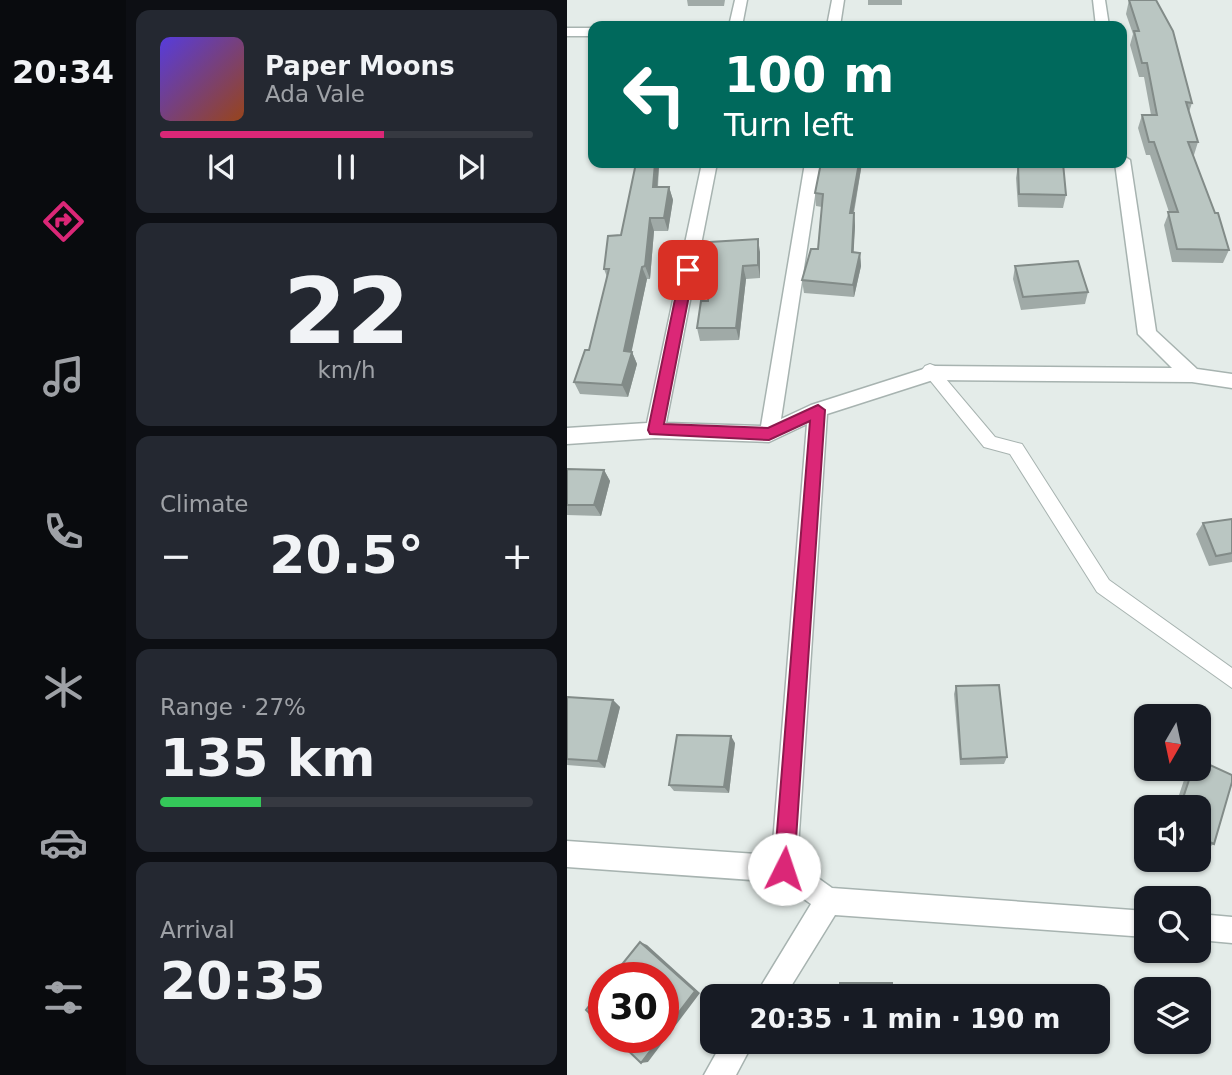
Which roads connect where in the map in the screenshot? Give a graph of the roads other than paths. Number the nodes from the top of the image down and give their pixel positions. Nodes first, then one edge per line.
1 (741, 0) edge
2 (838, 0) edge
3 (1099, 0) edge
4 (737, 21) edge
5 (835, 21) edge
6 (1102, 21) edge
7 (588, 32) edge
8 (567, 33) edge
9 (708, 168) edge
10 (811, 168) edge
11 (1123, 168) edge
12 (932, 372) junction
13 (1192, 375) junction
14 (1232, 381) edge
15 (818, 410) junction
16 (655, 430) junction
17 (769, 434) junction
18 (567, 436) edge
19 (1232, 679) edge
20 (567, 854) edge
21 (784, 869) junction
22 (828, 901) junction
23 (1134, 923) edge
24 (1211, 928) edge
25 (1232, 930) edge
26 (776, 984) edge
27 (732, 1054) edge
28 (719, 1075) edge

1 - 4 street
2 - 5 street
3 - 6 street
7 - 8 street
9 - 16 street
10 - 17 street
11 - 13 street
12 - 13 street
12 - 15 street
12 - 19 lane
13 - 14 street
15 - 17 street
15 - 21 street
16 - 17 street
16 - 18 street
20 - 21 street
21 - 22 street
22 - 23 street
22 - 26 street
24 - 25 street
27 - 28 street

